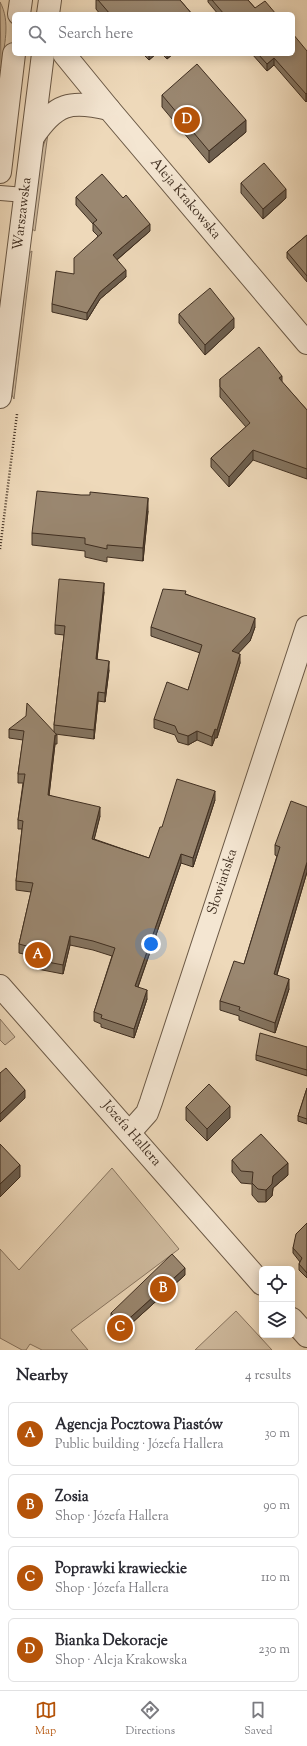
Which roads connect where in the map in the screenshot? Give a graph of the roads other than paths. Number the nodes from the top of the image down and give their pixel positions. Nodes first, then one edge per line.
1 (50, 0) edge
2 (48, 12) edge
3 (14, 56) edge
4 (43, 56) edge
5 (66, 56) edge
6 (108, 109) junction
7 (33, 138) junction
8 (0, 172) edge
9 (0, 193) edge
10 (25, 195) junction
11 (307, 343) edge
12 (0, 397) edge
13 (307, 627) edge
14 (0, 986) edge
15 (130, 1132) junction
16 (259, 1281) edge
17 (295, 1322) edge
18 (307, 1336) edge

1 - 2 street
3 - 8 street, Warszawska
4 - 7 street, Warszawska
5 - 6 street, Aleja Krakowska
6 - 7 street
6 - 11 street, Aleja Krakowska
7 - 10 street, Warszawska
9 - 10 lane
10 - 12 street, Warszawska
13 - 15 street, Słowiańska
14 - 15 street, Józefa Hallera
15 - 16 street, Józefa Hallera
17 - 18 street

